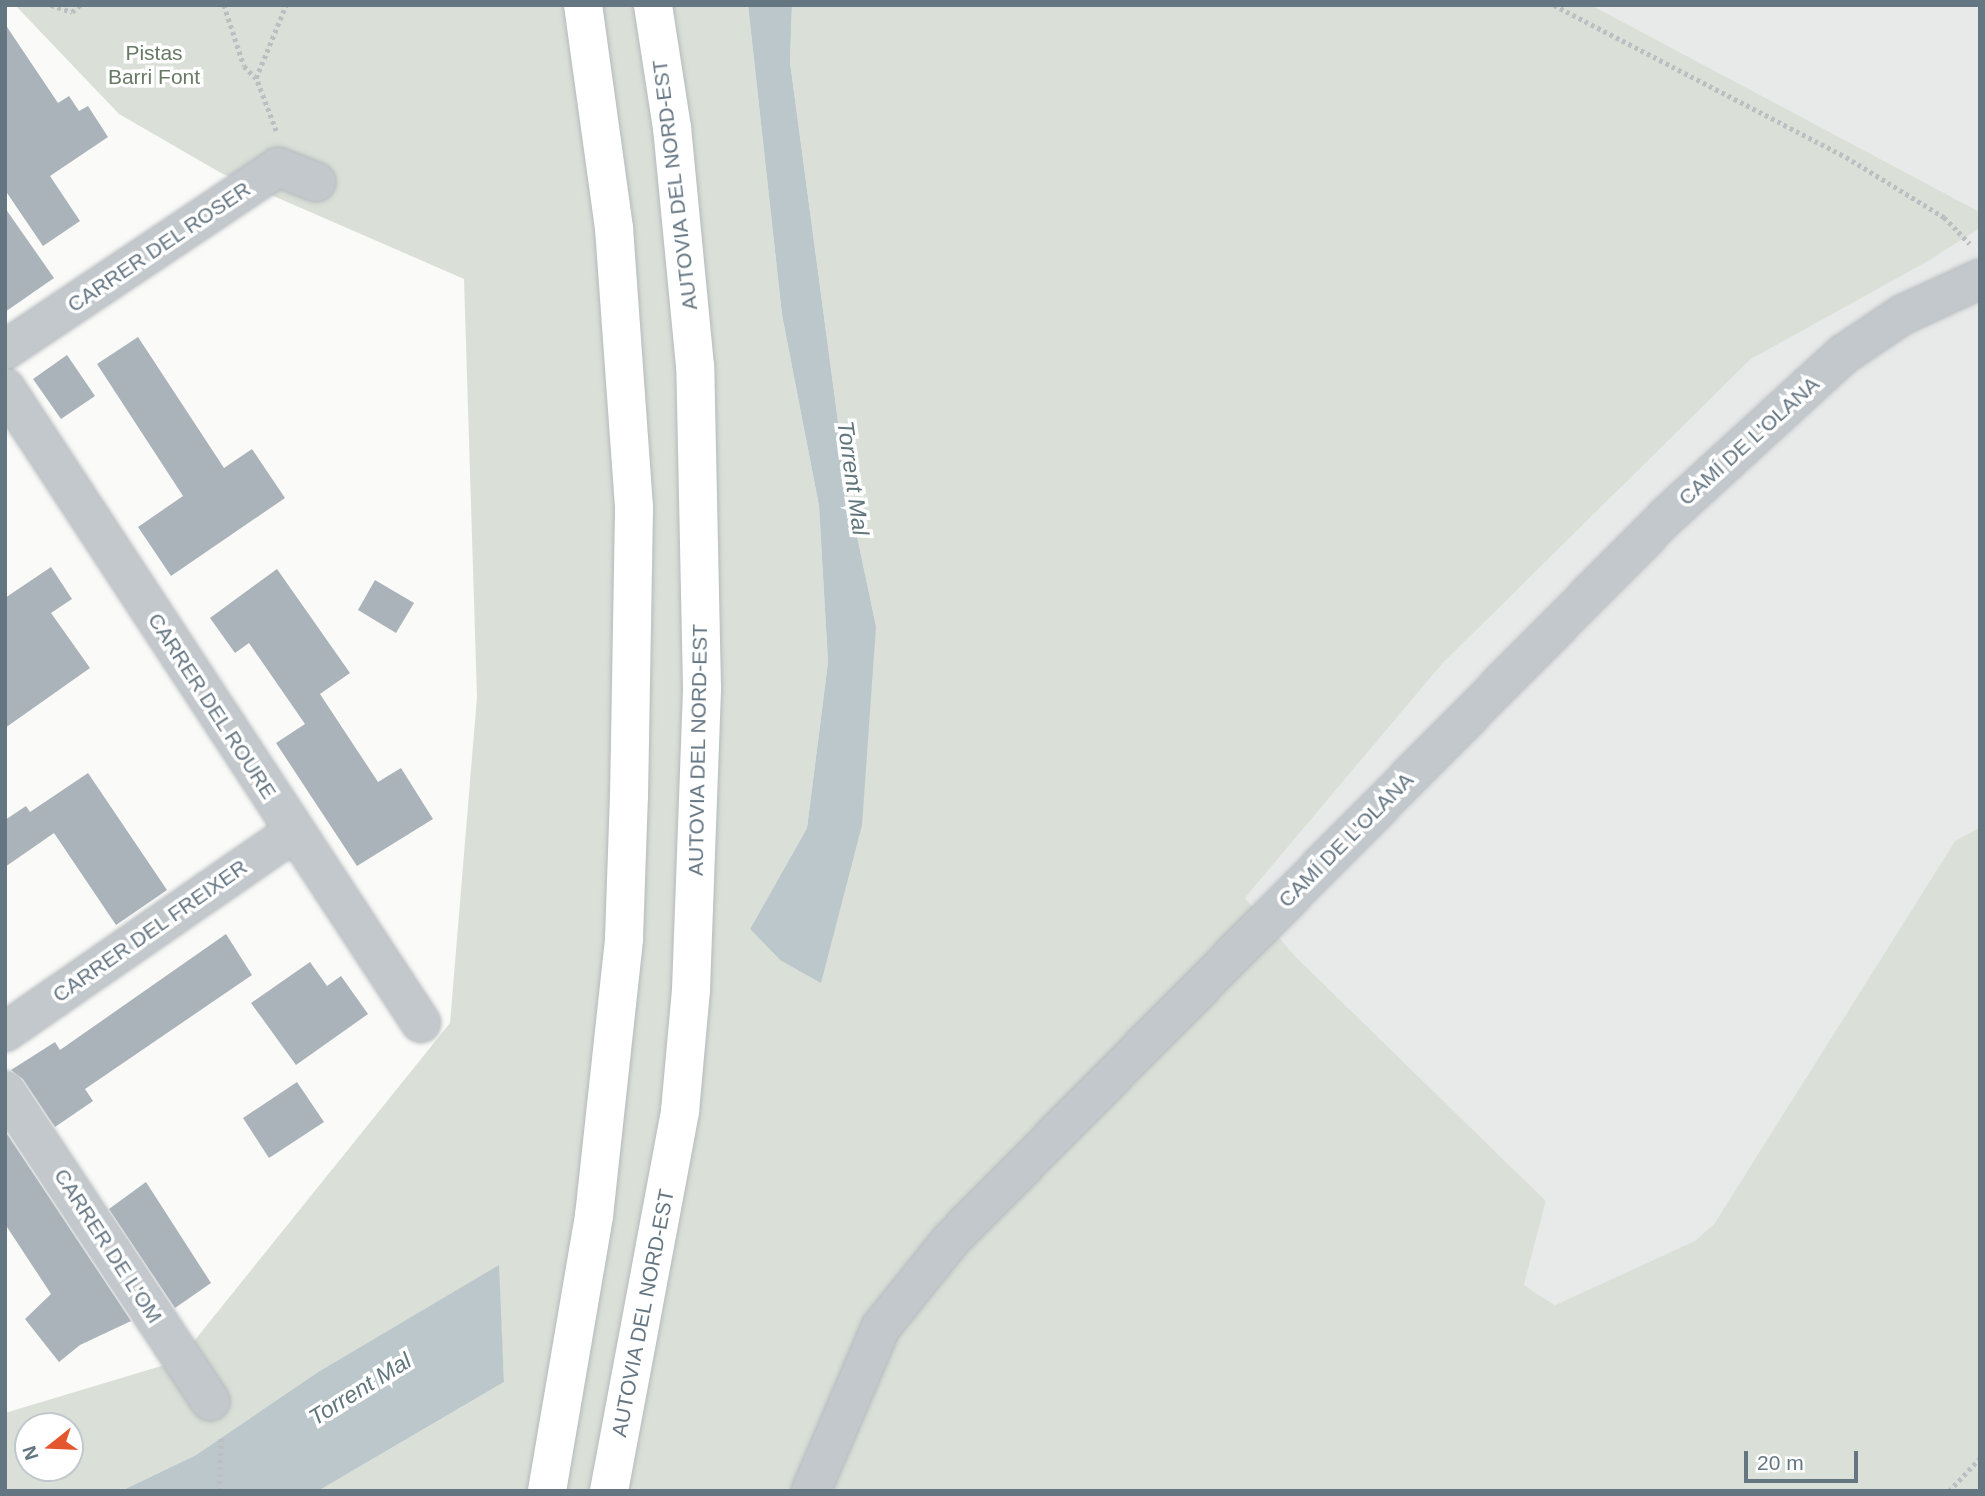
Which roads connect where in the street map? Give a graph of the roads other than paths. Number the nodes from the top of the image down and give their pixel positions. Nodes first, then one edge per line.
1 (583, 5) edge
2 (653, 5) edge
3 (316, 182) dead end
4 (1980, 279) edge
5 (5, 350) edge
6 (5, 388) edge
7 (295, 831) junction
8 (421, 1023) dead end
9 (5, 1032) edge
10 (5, 1091) edge
11 (210, 1401) road end
12 (547, 1491) edge
13 (609, 1491) edge
14 (811, 1491) edge

1 - 12 highway
2 - 13 highway, AUTOVIA DEL NORD-EST
3 - 5 street, CARRER DEL ROSER
4 - 14 street, CAMÍ DE L'OLANA
6 - 7 street, CARRER DEL ROURE
7 - 8 street, CARRER DEL ROURE
7 - 9 street, CARRER DEL FREIXER
10 - 11 street, CARRER DE L'OM

